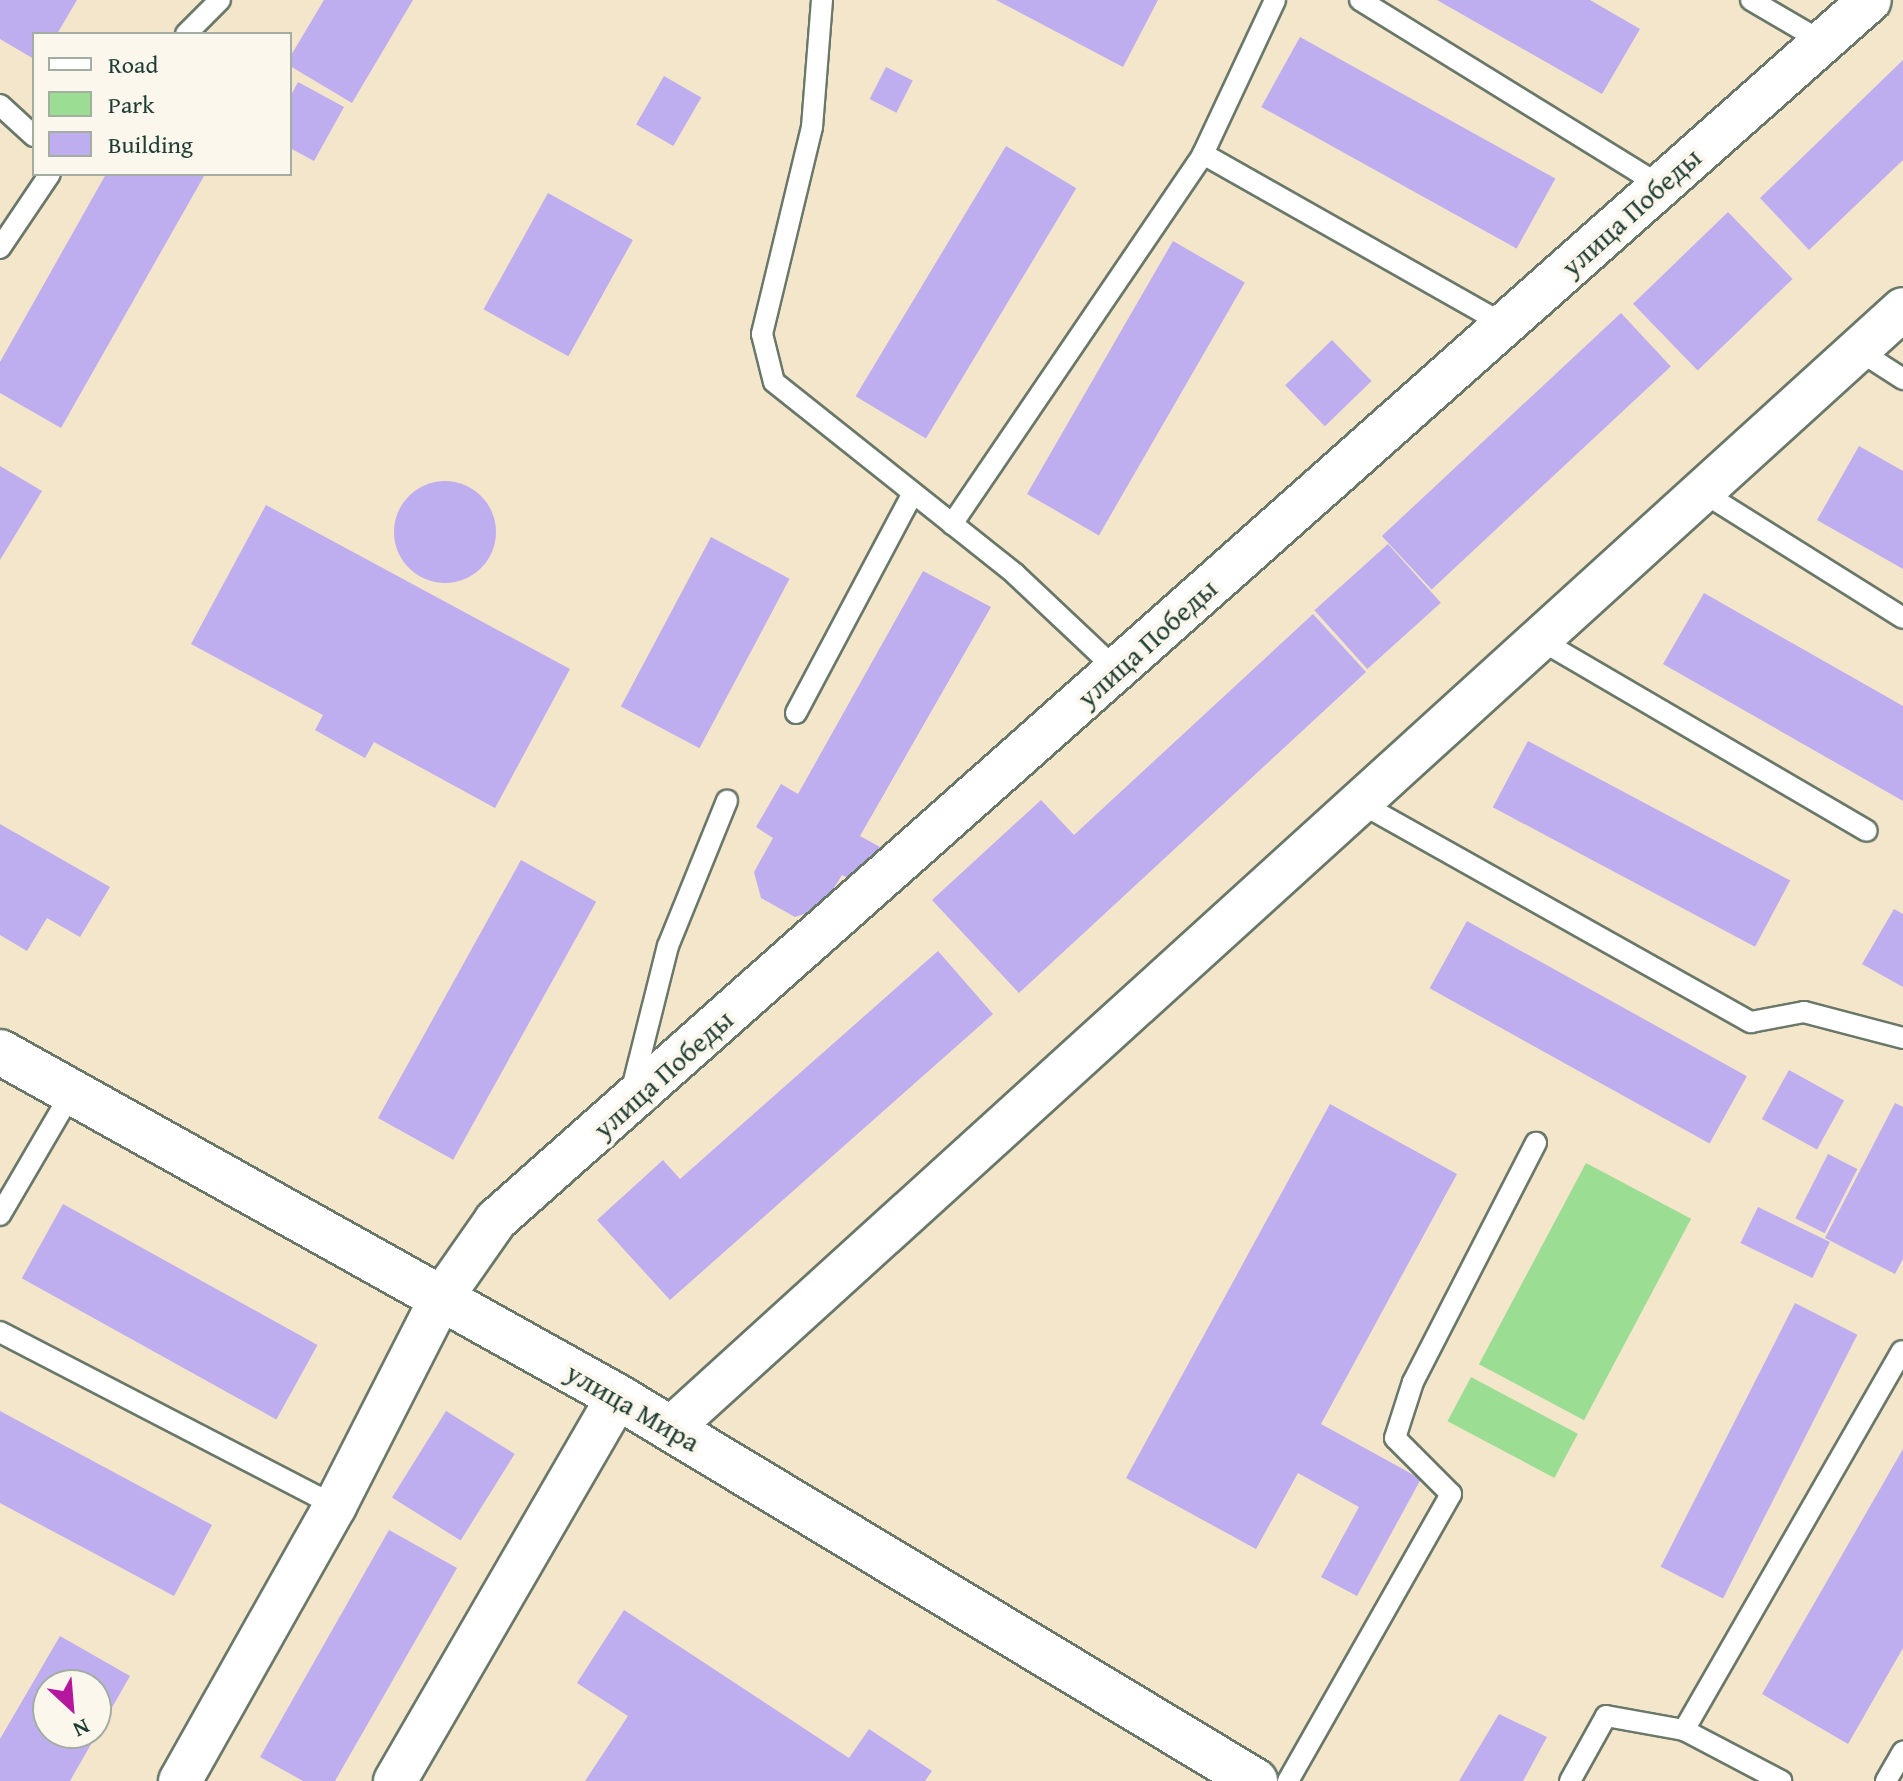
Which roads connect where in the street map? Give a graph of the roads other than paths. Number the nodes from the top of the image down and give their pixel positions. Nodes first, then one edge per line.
1 (220, 0) edge
2 (822, 0) edge
3 (1275, 0) edge
4 (1360, 0) edge
5 (1751, 0) edge
6 (1870, 0) edge
7 (188, 32) edge
8 (1823, 42) junction
9 (0, 105) edge
10 (32, 134) edge
11 (1203, 154) junction
12 (49, 176) edge
13 (1661, 186) junction
14 (0, 248) edge
15 (1903, 309) edge
16 (1505, 325) junction
17 (1858, 350) junction
18 (1903, 379) edge
19 (913, 493) junction
20 (1704, 493) junction
21 (952, 524) junction
22 (1903, 618) edge
23 (1542, 641) junction
24 (1117, 670) junction
25 (796, 713) dead end
26 (727, 801) dead end
27 (1362, 804) junction
28 (1867, 831) dead end
29 (1903, 1038) edge
30 (0, 1052) edge
31 (72, 1092) junction
32 (628, 1106) junction
33 (1536, 1143) dead end
34 (0, 1215) edge
35 (440, 1300) junction
36 (0, 1332) edge
37 (1902, 1351) edge
38 (618, 1397) junction
39 (671, 1428) junction
40 (335, 1506) junction
41 (1684, 1730) junction
42 (1903, 1752) edge
43 (180, 1781) edge
44 (395, 1781) edge
45 (1255, 1781) edge
46 (1288, 1781) edge
47 (1570, 1781) edge
48 (1781, 1781) edge
49 (1886, 1781) edge

1 - 7 lane
2 - 19 lane
3 - 11 lane
4 - 13 lane
5 - 8 lane
6 - 8 street, улица Победы
8 - 13 street, улица Победы
9 - 10 lane
11 - 16 lane
11 - 21 lane
12 - 14 lane
13 - 16 street, улица Победы
15 - 17 street
16 - 24 street, улица Победы
17 - 18 lane
17 - 20 street
19 - 21 lane
19 - 25 lane
20 - 22 lane
20 - 23 street
21 - 24 lane
23 - 27 street
23 - 28 lane
24 - 32 street, улица Победы
26 - 32 lane
27 - 29 lane
27 - 39 street
30 - 31 street, улица Мира
31 - 34 lane
31 - 35 street, улица Мира
32 - 35 street, улица Победы
33 - 46 lane
35 - 38 street, улица Мира
35 - 40 street, улица Победы
36 - 40 lane
37 - 41 lane
38 - 39 street, улица Мира
38 - 44 street
39 - 45 street, улица Мира
40 - 43 street, улица Победы
41 - 47 lane
41 - 48 lane
42 - 49 lane

